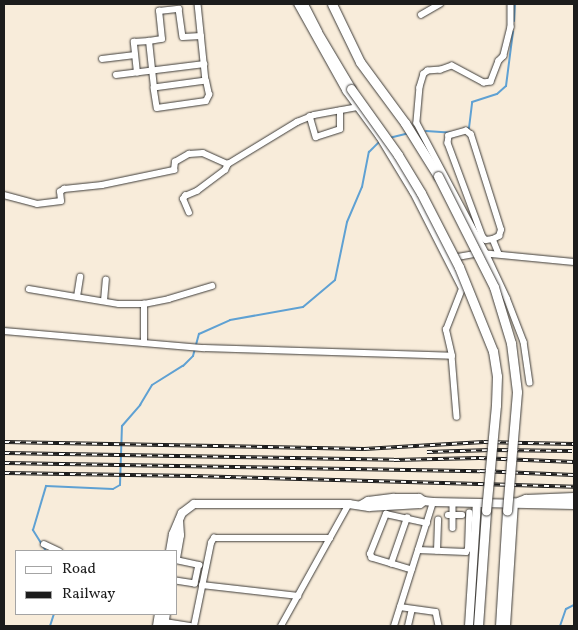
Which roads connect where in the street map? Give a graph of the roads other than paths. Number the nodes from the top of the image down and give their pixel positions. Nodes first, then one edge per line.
1 (198, 4) edge
2 (297, 4) edge
3 (303, 4) edge
4 (440, 4) edge
5 (511, 4) edge
6 (333, 5) edge
7 (421, 15) dead end
8 (201, 36) junction
9 (149, 41) junction
10 (135, 55) junction
11 (102, 59) dead end
12 (204, 64) junction
13 (152, 71) junction
14 (137, 73) junction
15 (116, 75) dead end
16 (342, 80) junction
17 (206, 81) junction
18 (154, 88) junction
19 (358, 107) junction
20 (340, 111) junction
21 (310, 116) junction
22 (228, 164) junction
23 (4, 195) edge
24 (189, 212) dead end
25 (492, 239) junction
26 (486, 253) junction
27 (499, 254) junction
28 (448, 259) junction
29 (574, 262) edge
30 (80, 277) dead end
31 (106, 280) dead end
32 (212, 286) dead end
33 (29, 289) dead end
34 (462, 293) junction
35 (78, 297) junction
36 (104, 301) junction
37 (144, 304) junction
38 (4, 331) edge
39 (144, 343) junction
40 (452, 356) junction
41 (530, 383) dead end
42 (457, 417) dead end
43 (491, 418) dead end
44 (571, 501) edge
45 (433, 502) junction
46 (453, 502) junction
47 (477, 503) junction
48 (520, 503) junction
49 (350, 504) junction
50 (450, 515) junction
51 (407, 518) junction
52 (179, 519) junction
53 (438, 520) dead end
54 (427, 523) junction
55 (453, 528) dead end
56 (330, 538) junction
57 (44, 544) dead end
58 (57, 550) edge
59 (170, 550) edge
60 (178, 550) edge
61 (418, 550) junction
62 (437, 551) junction
63 (178, 560) edge
64 (391, 564) junction
65 (412, 570) junction
66 (178, 581) edge
67 (202, 585) junction
68 (298, 596) junction
69 (400, 607) junction
70 (412, 609) junction
71 (466, 614) dead end
72 (165, 621) edge
73 (190, 626) edge
74 (194, 626) edge
75 (281, 626) edge
76 (394, 626) edge
77 (408, 626) edge
78 (439, 626) edge
79 (467, 626) edge
80 (478, 626) edge
81 (500, 626) edge
82 (506, 626) edge

1 - 8 street
2 - 16 street
3 - 16 main road
4 - 7 street
5 - 26 street
6 - 81 main road, bridge
8 - 9 street
8 - 12 street
9 - 10 street
9 - 13 street
10 - 11 street
10 - 14 street
12 - 13 street
12 - 17 street
13 - 14 street
13 - 18 street
14 - 15 street
16 - 19 street
16 - 80 main road, bridge
17 - 18 street
17 - 18 street
19 - 20 street
19 - 28 street
20 - 21 street
20 - 21 street
21 - 22 street
22 - 23 street
22 - 24 street
25 - 25 street
25 - 27 street
26 - 27 street
26 - 28 street
26 - 41 street
27 - 29 street
28 - 34 street
30 - 35 street
31 - 36 street
32 - 37 street
33 - 35 street
34 - 40 street
34 - 43 street
35 - 36 street
36 - 37 street
37 - 39 street
38 - 39 street
39 - 40 street
40 - 42 street
44 - 48 street
45 - 46 street
45 - 49 street
45 - 54 street
46 - 47 street
46 - 50 street
47 - 48 street
47 - 79 street
48 - 82 street
49 - 52 street
49 - 56 street
50 - 55 street
50 - 62 street
51 - 54 street
51 - 64 street
51 - 64 street
52 - 59 street
52 - 60 street
53 - 62 street
54 - 61 street
56 - 67 street
56 - 68 street
57 - 58 street
61 - 62 street
61 - 65 street
63 - 66 street
64 - 65 street
65 - 69 street
67 - 68 street
67 - 74 street
68 - 75 street
69 - 70 street
69 - 76 street
70 - 77 street
70 - 78 street
71 - 79 street
72 - 73 street

